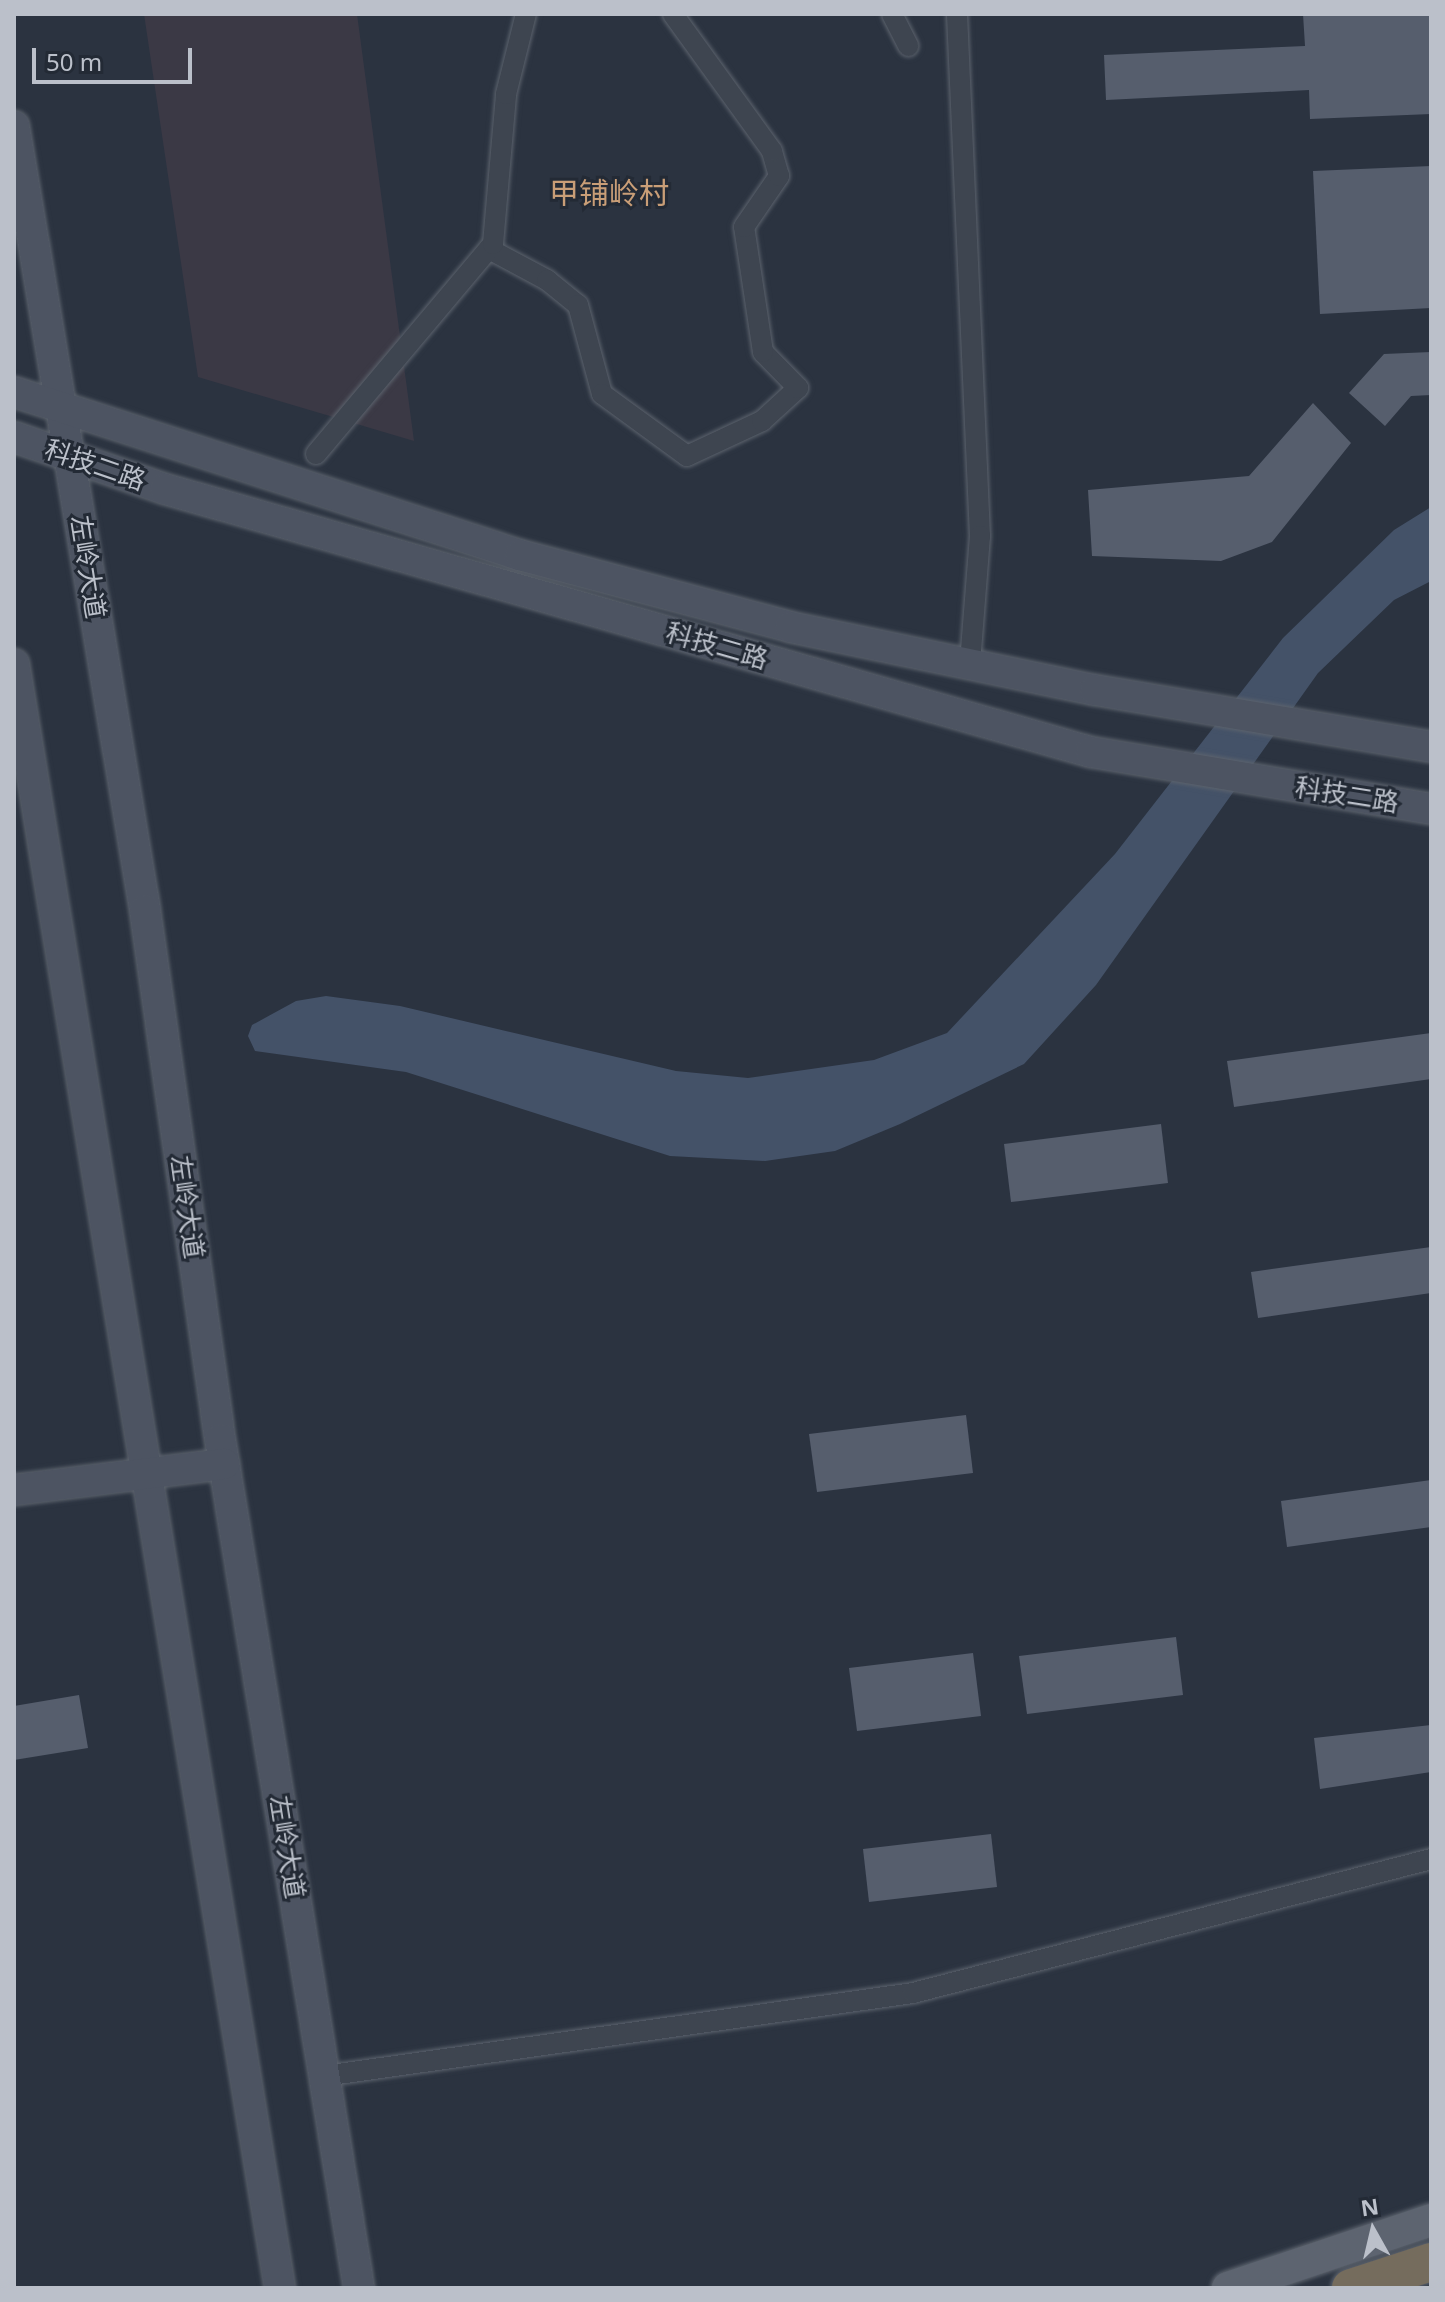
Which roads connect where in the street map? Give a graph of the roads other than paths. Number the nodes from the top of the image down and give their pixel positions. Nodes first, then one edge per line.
1 (526, 14) edge
2 (673, 14) edge
3 (892, 14) edge
4 (957, 14) edge
5 (908, 46) dead end
6 (14, 126) edge
7 (489, 249) junction
8 (14, 392) edge
9 (61, 407) junction
10 (14, 437) edge
11 (316, 454) dead end
12 (69, 456) junction
13 (14, 664) edge
14 (970, 664) junction
15 (1431, 747) edge
16 (1431, 809) edge
17 (224, 1464) junction
18 (147, 1472) junction
19 (14, 1490) edge
20 (1431, 1859) edge
21 (324, 2076) junction
22 (1431, 2220) edge
23 (1431, 2262) edge
24 (280, 2288) edge
25 (359, 2288) edge
26 (1228, 2288) edge
27 (1351, 2288) edge

1 - 7 street
2 - 7 street
3 - 5 street
4 - 14 street
6 - 9 street, 左岭大道
7 - 11 street
8 - 9 street, 科技二路
9 - 12 street, 左岭大道
9 - 14 street, 科技二路
10 - 12 street, 科技二路
12 - 16 street, 科技二路
12 - 17 street, 左岭大道
13 - 18 street
14 - 15 street, 科技二路
17 - 18 street
17 - 21 street, 左岭大道
18 - 19 street
18 - 24 street
20 - 21 street
21 - 25 street, 左岭大道
22 - 26 main road
23 - 27 highway

